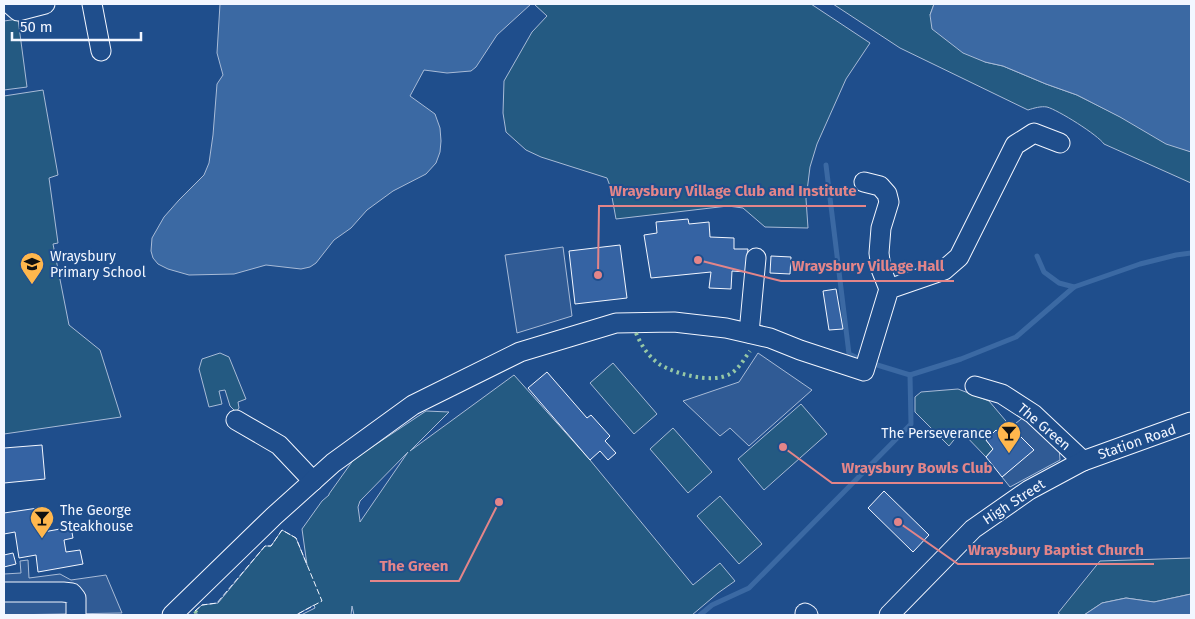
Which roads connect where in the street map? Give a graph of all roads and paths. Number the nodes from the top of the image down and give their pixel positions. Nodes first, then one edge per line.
1 (10, 4) edge
2 (45, 4) edge
3 (92, 4) edge
4 (101, 51) dead end
5 (1060, 142) dead end
6 (864, 182) dead end
7 (756, 258) dead end
8 (889, 289) junction
9 (748, 333) junction
10 (975, 386) dead end
11 (236, 420) dead end
12 (1191, 422) edge
13 (1083, 461) junction
14 (313, 481) junction
15 (4, 592) edge
16 (76, 615) edge
17 (172, 615) edge
18 (889, 615) edge

1 - 2 street
3 - 4 street
5 - 8 street
6 - 8 street
7 - 9 street
8 - 9 street
9 - 14 street
10 - 13 street, The Green
11 - 14 street
12 - 13 street, Station Road
13 - 18 street, High Street
14 - 17 street
15 - 16 street

